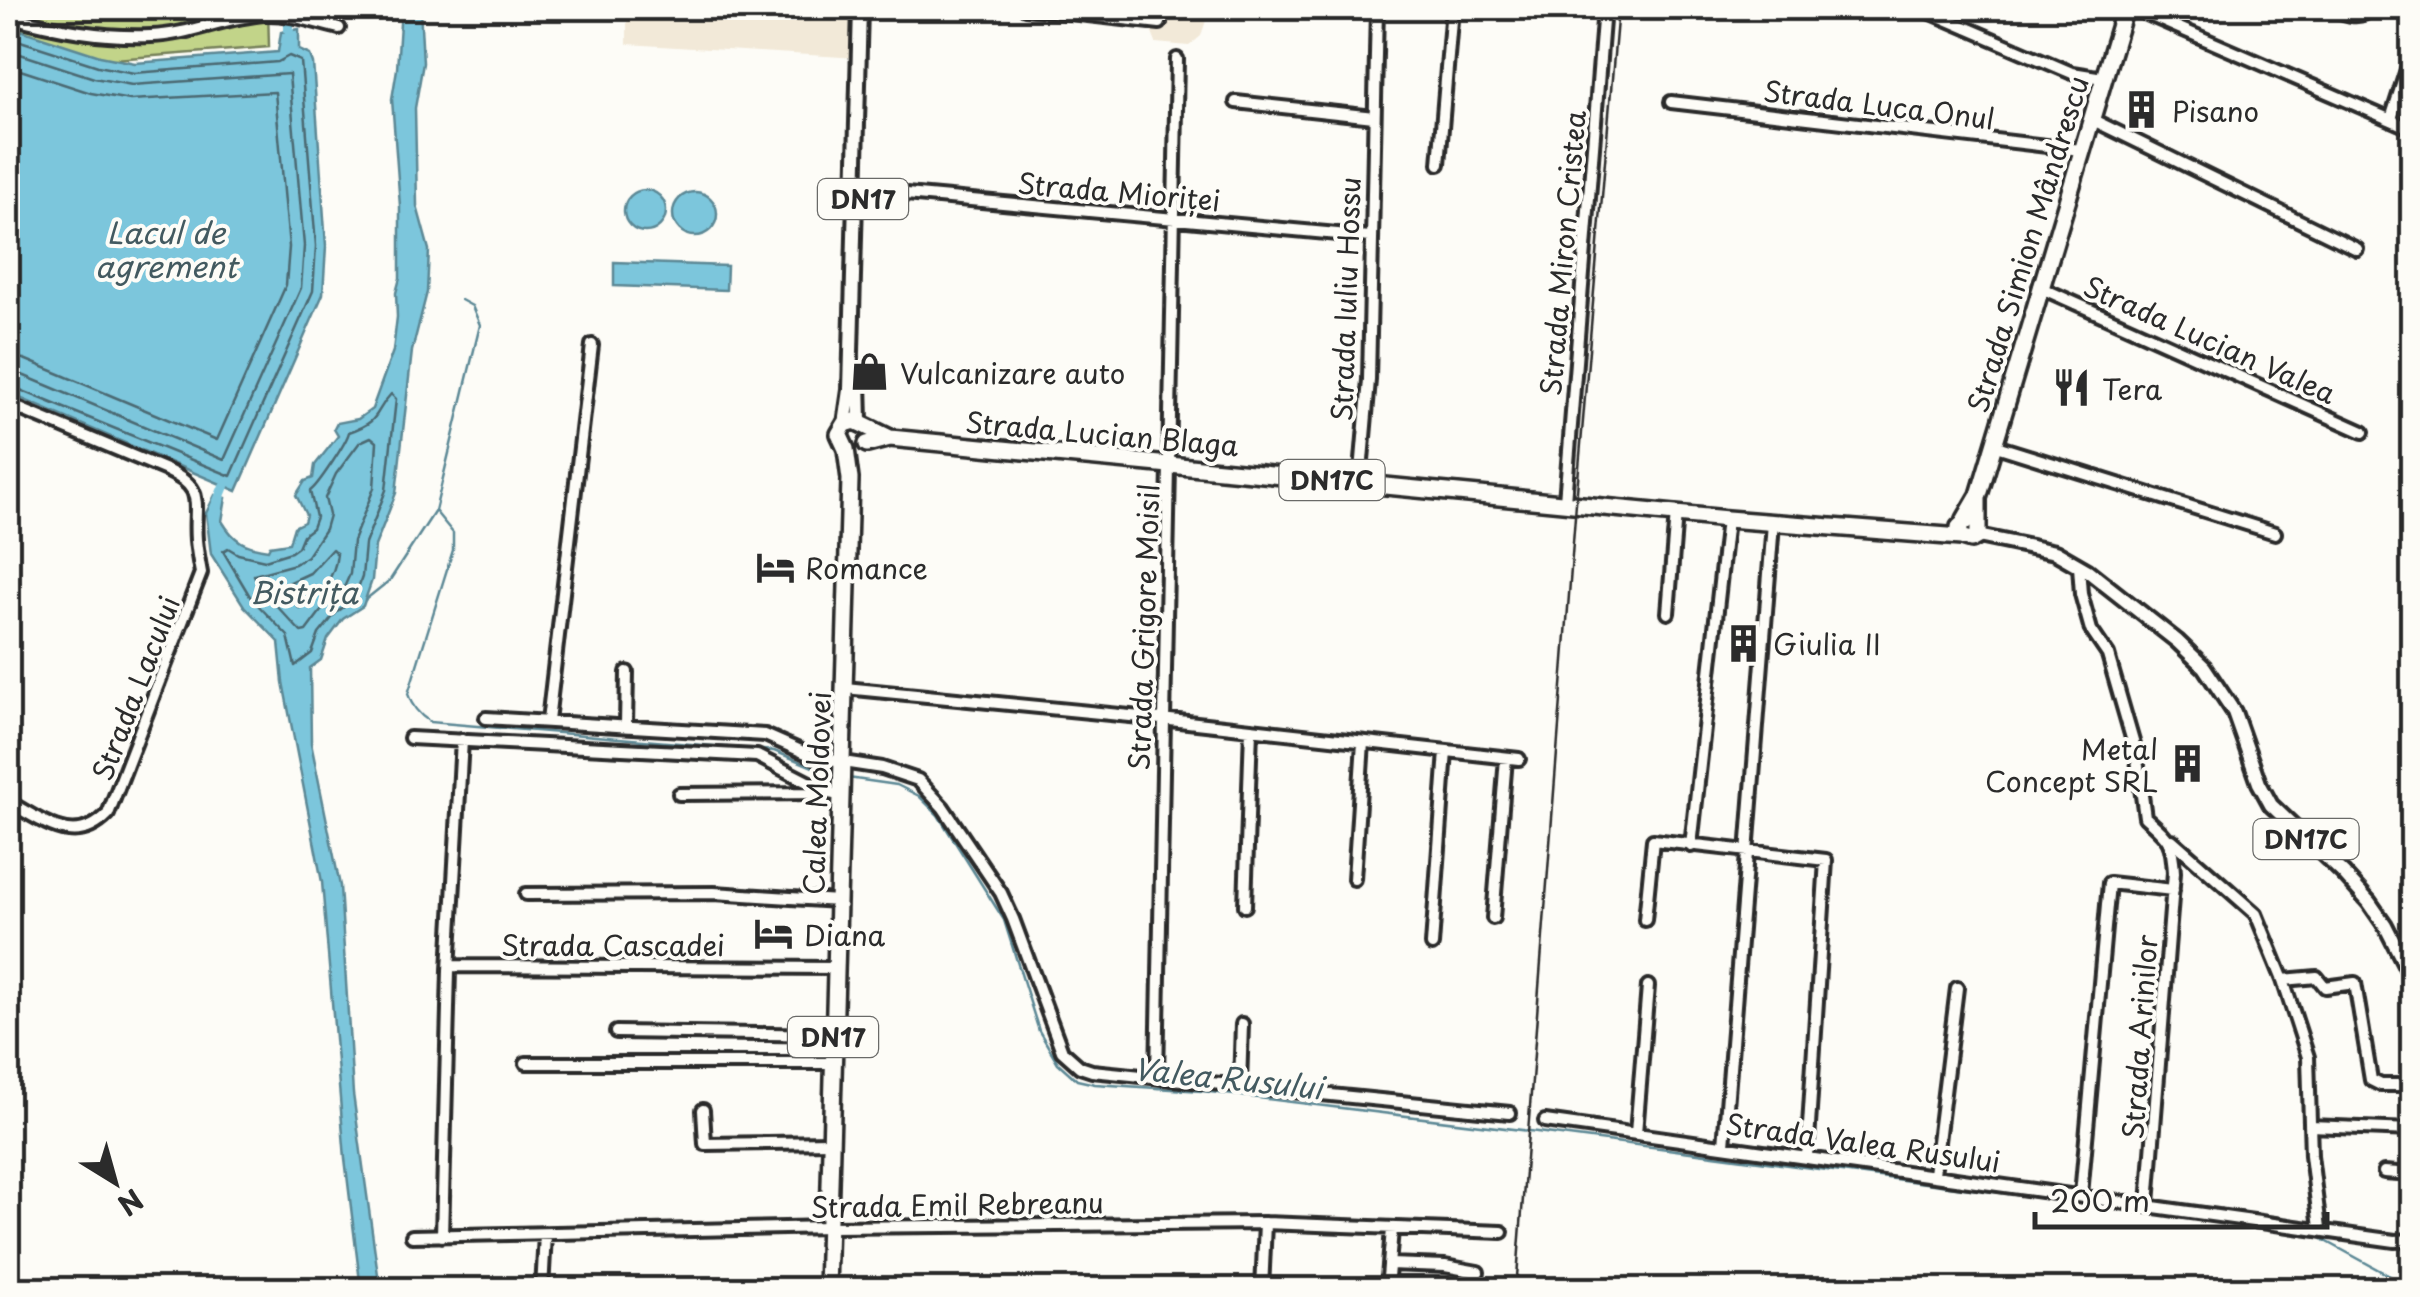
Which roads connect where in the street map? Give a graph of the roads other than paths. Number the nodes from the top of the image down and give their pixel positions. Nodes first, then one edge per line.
1 (860, 8) edge
2 (869, 8) edge
3 (1025, 8) edge
4 (1377, 8) edge
5 (1452, 8) edge
6 (1604, 8) edge
7 (1920, 8) edge
8 (2125, 8) edge
9 (2133, 8) edge
10 (2330, 8) edge
11 (2372, 8) edge
12 (8, 16) edge
13 (1160, 23) dead end
14 (339, 28) dead end
15 (2412, 54) edge
16 (1177, 58) dead end
17 (2103, 78) junction
18 (1236, 102) dead end
19 (1671, 102) dead end
20 (1374, 118) junction
21 (2090, 119) junction
22 (2390, 119) junction
23 (2412, 129) edge
24 (2081, 150) junction
25 (1439, 164) dead end
26 (864, 190) junction
27 (1175, 218) junction
28 (1370, 236) junction
29 (2357, 249) dead end
30 (2039, 287) junction
31 (592, 346) dead end
32 (8, 404) edge
33 (2363, 432) dead end
34 (858, 436) junction
35 (1993, 446) junction
36 (1171, 464) junction
37 (1360, 482) junction
38 (1565, 501) junction
39 (1676, 513) junction
40 (1726, 518) junction
41 (1773, 522) junction
42 (1970, 528) junction
43 (2276, 532) dead end
44 (2079, 566) junction
45 (1668, 612) dead end
46 (628, 672) dead end
47 (845, 688) junction
48 (486, 718) dead end
49 (1162, 719) junction
50 (548, 720) junction
51 (626, 725) junction
52 (1251, 729) junction
53 (410, 738) dead end
54 (462, 740) junction
55 (1363, 742) junction
56 (1446, 751) junction
57 (1506, 758) junction
58 (1519, 760) dead end
59 (838, 780) junction
60 (679, 794) dead end
61 (8, 802) edge
62 (2169, 837) junction
63 (1691, 846) junction
64 (1746, 850) junction
65 (1354, 880) dead end
66 (2173, 890) junction
67 (526, 894) dead end
68 (838, 900) junction
69 (1246, 906) dead end
70 (1492, 918) dead end
71 (1646, 920) dead end
72 (1432, 946) dead end
73 (450, 966) junction
74 (836, 968) junction
75 (2412, 976) edge
76 (2283, 980) junction
77 (1648, 986) dead end
78 (1957, 988) dead end
79 (1242, 1024) dead end
80 (616, 1032) dead end
81 (834, 1034) junction
82 (2412, 1041) edge
83 (526, 1062) dead end
84 (832, 1063) junction
85 (1157, 1076) junction
86 (2412, 1084) edge
87 (1240, 1085) junction
88 (704, 1110) dead end
89 (1510, 1113) dead end
90 (1545, 1121) dead end
91 (2310, 1126) junction
92 (2412, 1130) edge
93 (1636, 1133) junction
94 (830, 1142) junction
95 (1724, 1145) junction
96 (1808, 1157) junction
97 (2384, 1172) dead end
98 (1934, 1174) junction
99 (2412, 1174) edge
100 (2081, 1195) junction
101 (2148, 1204) junction
102 (1264, 1223) junction
103 (829, 1227) junction
104 (2320, 1228) junction
105 (1392, 1229) junction
106 (1502, 1232) dead end
107 (545, 1234) junction
108 (412, 1236) dead end
109 (442, 1236) junction
110 (2412, 1240) edge
111 (1389, 1264) junction
112 (1478, 1272) dead end
113 (542, 1290) edge
114 (827, 1290) edge
115 (1262, 1290) edge
116 (1387, 1290) edge

1 - 34 main road, Calea Moldovei / DN17
2 - 26 main road, Calea Moldovei / DN17
3 - 13 street
4 - 20 street, Strada Iuliu Hossu
5 - 25 street
6 - 38 street, Strada Miron Cristea
7 - 17 street
8 - 17 highway, Strada Simion Mândrescu
9 - 22 street
10 - 11 street
12 - 14 street
15 - 22 street
16 - 27 street, Strada Grigore Moisil
17 - 21 highway, Strada Simion Mândrescu
18 - 20 street
19 - 24 street, Strada Luca Onul
20 - 28 street, Strada Iuliu Hossu
21 - 24 highway, Strada Simion Mândrescu
21 - 29 street
22 - 23 street
24 - 30 highway, Strada Simion Mândrescu
26 - 27 street, Strada Mioriței
26 - 34 main road, Calea Moldovei / DN17
27 - 28 street, Strada Mioriței
27 - 36 street, Strada Grigore Moisil
28 - 37 street, Strada Iuliu Hossu
30 - 33 street, Strada Lucian Valea
30 - 35 highway, Strada Simion Mândrescu
31 - 50 street
32 - 61 street, Strada Lacului
34 - 36 highway, Strada Lucian Blaga / DN17C
34 - 47 highway, Calea Moldovei / DN17
35 - 42 highway, Strada Simion Mândrescu
35 - 43 street
36 - 37 highway, Strada Lucian Blaga / DN17C
36 - 49 street, Strada Grigore Moisil
37 - 38 highway, Strada Lucian Blaga / DN17C
38 - 39 highway, Strada Lucian Blaga / DN17C
39 - 40 highway, Strada Lucian Blaga / DN17C
39 - 45 street
40 - 41 highway, Strada Lucian Blaga / DN17C
40 - 63 street
41 - 42 highway, Strada Lucian Blaga / DN17C
41 - 64 street
42 - 44 main road, DN17C
44 - 62 street
44 - 75 main road, DN17C
46 - 51 street
47 - 49 street
47 - 59 highway, Calea Moldovei / DN17
48 - 50 street
49 - 52 street
49 - 85 street, Strada Grigore Moisil
50 - 51 street
51 - 59 street
52 - 55 street
52 - 69 street
53 - 54 street
54 - 59 street
54 - 73 street
55 - 56 street
55 - 65 street
56 - 57 street
56 - 72 street
57 - 58 street
57 - 70 street
59 - 60 street
59 - 68 highway, Calea Moldovei / DN17
59 - 85 street
62 - 66 street, Strada Arinilor
62 - 76 street
63 - 64 street
63 - 71 street
64 - 95 street
64 - 96 street
66 - 100 street
66 - 101 street, Strada Arinilor
67 - 68 street
68 - 74 highway, Calea Moldovei / DN17
73 - 74 street, Strada Cascadei
73 - 109 street
74 - 81 highway, Calea Moldovei / DN17
75 - 82 street
76 - 86 street
76 - 91 street
77 - 93 street
78 - 98 street
79 - 87 street
80 - 81 street
81 - 84 highway, Calea Moldovei / DN17
83 - 84 street
84 - 94 highway, Calea Moldovei / DN17
85 - 87 street
87 - 89 street
88 - 94 street
90 - 93 street, Strada Valea Rusului
91 - 92 street
91 - 104 street
93 - 95 street, Strada Valea Rusului
94 - 103 highway, Calea Moldovei / DN17
95 - 96 street, Strada Valea Rusului
96 - 98 street, Strada Valea Rusului
97 - 99 street
98 - 100 street, Strada Valea Rusului
100 - 101 street, Strada Valea Rusului
101 - 104 street, Strada Valea Rusului
102 - 103 street, Strada Emil Rebreanu
102 - 105 street, Strada Emil Rebreanu
102 - 115 street
103 - 107 street, Strada Emil Rebreanu
103 - 114 highway, Calea Moldovei / DN17
104 - 110 street, Strada Valea Rusului
105 - 106 street, Strada Emil Rebreanu
105 - 111 street
107 - 109 street, Strada Emil Rebreanu
107 - 113 street
108 - 109 street, Strada Emil Rebreanu
111 - 112 street
111 - 116 street

